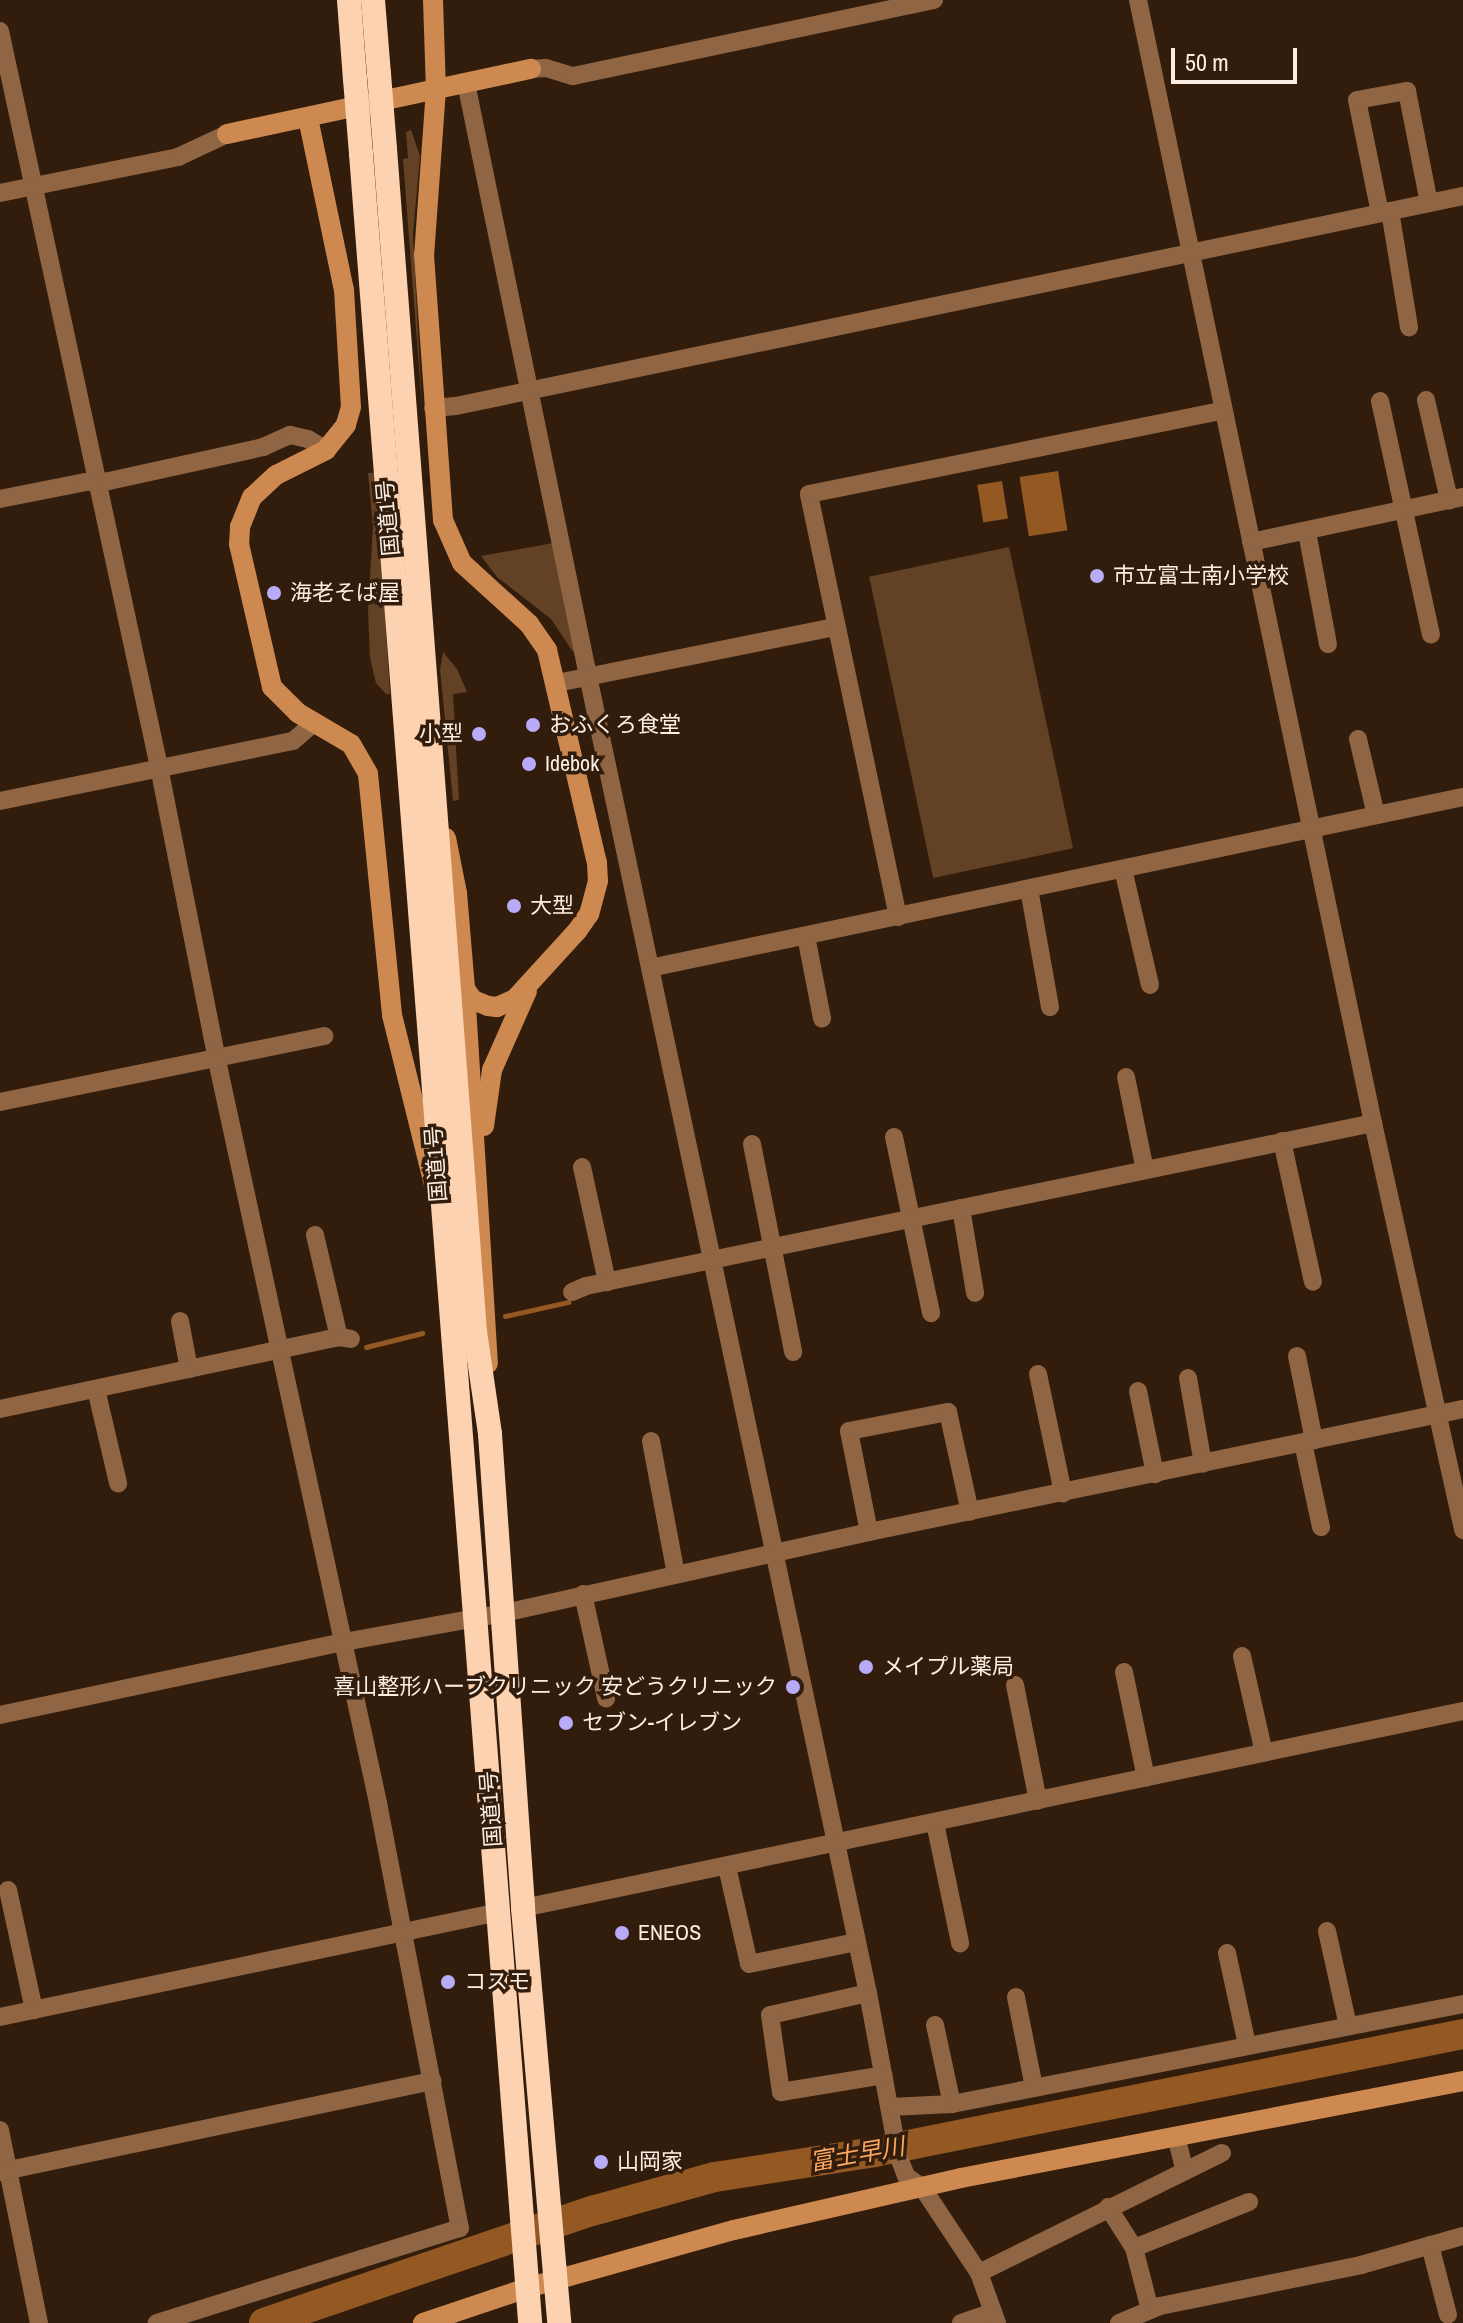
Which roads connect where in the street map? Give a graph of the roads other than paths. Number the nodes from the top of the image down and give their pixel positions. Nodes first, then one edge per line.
1 (349, 0) edge
2 (373, 0) edge
3 (433, 0) edge
4 (934, 0) edge
5 (1138, 0) edge
6 (0, 31) edge
7 (531, 69) joint
8 (367, 76) junction
9 (466, 83) junction
10 (436, 89) junction
11 (308, 118) junction
12 (227, 134) joint
13 (35, 185) junction
14 (0, 193) edge
15 (1463, 196) edge
16 (1429, 203) junction
17 (1385, 212) junction
18 (1190, 252) junction
19 (1409, 327) dead end
20 (530, 391) junction
21 (1426, 400) dead end
22 (1380, 401) dead end
23 (433, 408) junction
24 (1222, 411) junction
25 (326, 450) junction
26 (98, 482) junction
27 (1456, 498) edge
28 (0, 499) edge
29 (1403, 511) junction
30 (1307, 532) junction
31 (1251, 542) junction
32 (835, 627) junction
33 (1431, 635) dead end
34 (1328, 644) dead end
35 (588, 676) junction
36 (557, 683) junction
37 (315, 722) junction
38 (1358, 739) dead end
39 (159, 767) junction
40 (434, 771) junction
41 (1463, 797) edge
42 (0, 801) edge
43 (1376, 815) junction
44 (1313, 829) junction
45 (1123, 869) junction
46 (1029, 889) junction
47 (898, 917) junction
48 (806, 936) junction
49 (650, 968) junction
50 (1150, 985) dead end
51 (529, 987) junction
52 (390, 989) junction
53 (465, 989) junction
54 (1050, 1007) dead end
55 (822, 1018) dead end
56 (429, 1023) junction
57 (324, 1036) dead end
58 (216, 1056) junction
59 (1126, 1077) dead end
60 (0, 1102) edge
61 (1373, 1123) junction
62 (894, 1137) dead end
63 (1282, 1141) junction
64 (752, 1144) dead end
65 (582, 1167) dead end
66 (1145, 1170) junction
67 (961, 1208) junction
68 (480, 1218) junction
69 (913, 1218) junction
70 (315, 1235) dead end
71 (447, 1240) junction
72 (772, 1248) junction
73 (712, 1261) junction
74 (607, 1282) junction
75 (1313, 1282) dead end
76 (572, 1292) dead end
77 (975, 1293) dead end
78 (931, 1313) dead end
79 (180, 1321) dead end
80 (282, 1349) junction
81 (793, 1352) dead end
82 (1297, 1356) dead end
83 (189, 1369) junction
84 (1038, 1374) dead end
85 (1188, 1378) dead end
86 (96, 1389) junction
87 (1138, 1391) dead end
88 (0, 1409) edge
89 (1463, 1409) edge
90 (1439, 1414) junction
91 (490, 1434) junction
92 (651, 1441) dead end
93 (1309, 1441) junction
94 (1203, 1464) junction
95 (1155, 1474) junction
96 (118, 1483) dead end
97 (1063, 1493) junction
98 (970, 1512) junction
99 (1321, 1527) dead end
100 (1463, 1530) edge
101 (869, 1532) junction
102 (774, 1554) junction
103 (676, 1574) junction
104 (583, 1594) junction
105 (504, 1613) junction
106 (473, 1618) junction
107 (344, 1642) junction
108 (1242, 1656) dead end
109 (1124, 1672) dead end
110 (1015, 1685) dead end
111 (606, 1698) dead end
112 (1463, 1711) edge
113 (0, 1715) edge
114 (1264, 1753) junction
115 (1146, 1778) junction
116 (1038, 1801) junction
117 (935, 1823) junction
118 (834, 1844) junction
119 (727, 1867) junction
120 (8, 1890) dead end
121 (523, 1908) junction
122 (499, 1912) junction
123 (404, 1931) junction
124 (1327, 1931) dead end
125 (856, 1942) junction
126 (960, 1943) dead end
127 (1227, 1953) dead end
128 (868, 1993) junction
129 (1016, 1997) dead end
130 (1463, 2004) edge
131 (34, 2010) junction
132 (0, 2017) edge
133 (935, 2025) dead end
134 (1348, 2026) junction
135 (1247, 2045) junction
136 (884, 2075) junction
137 (433, 2081) junction
138 (1463, 2081) edge
139 (1034, 2087) junction
140 (952, 2104) junction
141 (891, 2114) junction
142 (0, 2130) edge
143 (1176, 2136) junction
144 (1222, 2153) dead end
145 (5, 2171) edge
146 (1185, 2171) junction
147 (922, 2187) junction
148 (1249, 2202) dead end
149 (1108, 2207) junction
150 (1463, 2236) edge
151 (1430, 2245) junction
152 (1134, 2248) junction
153 (979, 2273) junction
154 (556, 2280) junction
155 (527, 2288) junction
156 (1150, 2310) junction
157 (1448, 2315) dead end
158 (995, 2317) edge
159 (39, 2323) edge
160 (156, 2323) edge
161 (423, 2323) edge
162 (530, 2323) edge
163 (559, 2323) edge
164 (961, 2323) edge
165 (1119, 2323) edge

1 - 8 highway, 国道1号
2 - 8 highway, 国道1号
3 - 10 street
4 - 7 street
5 - 18 street
6 - 13 street
7 - 9 street
8 - 40 highway, 国道1号, bridge
8 - 56 highway, 国道1号, bridge
9 - 10 street
9 - 20 street
10 - 11 street
10 - 23 street
11 - 12 street
11 - 25 street
12 - 13 street
13 - 14 street
13 - 26 street
15 - 16 street
16 - 17 street
16 - 17 street
17 - 18 street
17 - 19 street
18 - 20 street
18 - 24 street
20 - 23 street
20 - 35 street
21 - 27 street
22 - 29 street
23 - 36 street
24 - 31 street
24 - 32 street
25 - 26 street
25 - 37 street
26 - 28 street
26 - 39 street
27 - 29 street
29 - 30 street
29 - 33 street
30 - 31 street
30 - 34 street
31 - 44 street
32 - 35 street
32 - 47 street
35 - 36 street
35 - 49 street
36 - 51 street
37 - 39 street
37 - 52 street
38 - 43 street
39 - 42 street
39 - 58 street
40 - 53 street
40 - 91 highway, 国道1号
41 - 43 street
43 - 44 street
44 - 45 street
44 - 61 street
45 - 46 street
45 - 50 street
46 - 47 street
46 - 54 street
47 - 48 street
48 - 49 street
48 - 55 street
49 - 73 street
51 - 53 street
51 - 68 street
52 - 56 street
52 - 71 street
53 - 68 street
56 - 71 highway, 国道1号
57 - 58 street
58 - 60 street
58 - 80 street
59 - 66 street
61 - 63 street
61 - 90 street
62 - 69 street
63 - 66 street
63 - 75 street
64 - 72 street
65 - 74 street
66 - 67 street
67 - 69 street
67 - 77 street
68 - 91 street
69 - 72 street
69 - 78 street
70 - 80 street
71 - 106 highway, 国道1号
72 - 73 street
72 - 81 street
73 - 74 street
73 - 102 street
74 - 76 street
79 - 83 street
80 - 83 street
80 - 107 street
82 - 93 street
83 - 86 street
84 - 97 street
85 - 94 street
86 - 88 street
86 - 96 street
87 - 95 street
89 - 90 street
90 - 93 street
90 - 100 street
91 - 105 highway, 国道1号
92 - 103 street
93 - 94 street
93 - 99 street
94 - 95 street
95 - 97 street
97 - 98 street
98 - 101 street
98 - 101 street
101 - 102 street
102 - 103 street
102 - 118 street
103 - 104 street
104 - 105 street
104 - 111 street
105 - 106 street
105 - 121 highway, 国道1号
106 - 107 street
106 - 122 highway, 国道1号
107 - 113 street
107 - 123 street
108 - 114 street
109 - 115 street
110 - 116 street
112 - 114 street
114 - 115 street
115 - 116 street
116 - 117 street
117 - 118 street
117 - 126 street
118 - 119 street
118 - 125 street
119 - 121 street
119 - 125 street
120 - 131 street
121 - 154 highway, 国道1号
122 - 123 street
122 - 155 highway, 国道1号
123 - 131 street
123 - 137 street
124 - 134 street
125 - 128 street
127 - 135 street
128 - 136 street
128 - 136 street
129 - 139 street
130 - 134 street
131 - 132 street
133 - 140 street
134 - 135 street
135 - 139 street
136 - 141 street
137 - 145 street
137 - 160 street
138 - 143 street
139 - 140 street
140 - 141 street
141 - 147 street
142 - 145 street
143 - 146 street
143 - 147 street
144 - 146 street
145 - 159 street
146 - 149 street
147 - 153 street
147 - 154 street
148 - 152 street
149 - 152 street
149 - 153 street
150 - 151 street
151 - 156 street
151 - 157 street
152 - 156 street
153 - 158 street
154 - 155 street
154 - 163 highway, 国道1号
155 - 161 street
155 - 162 highway, 国道1号
156 - 165 street
158 - 164 street

